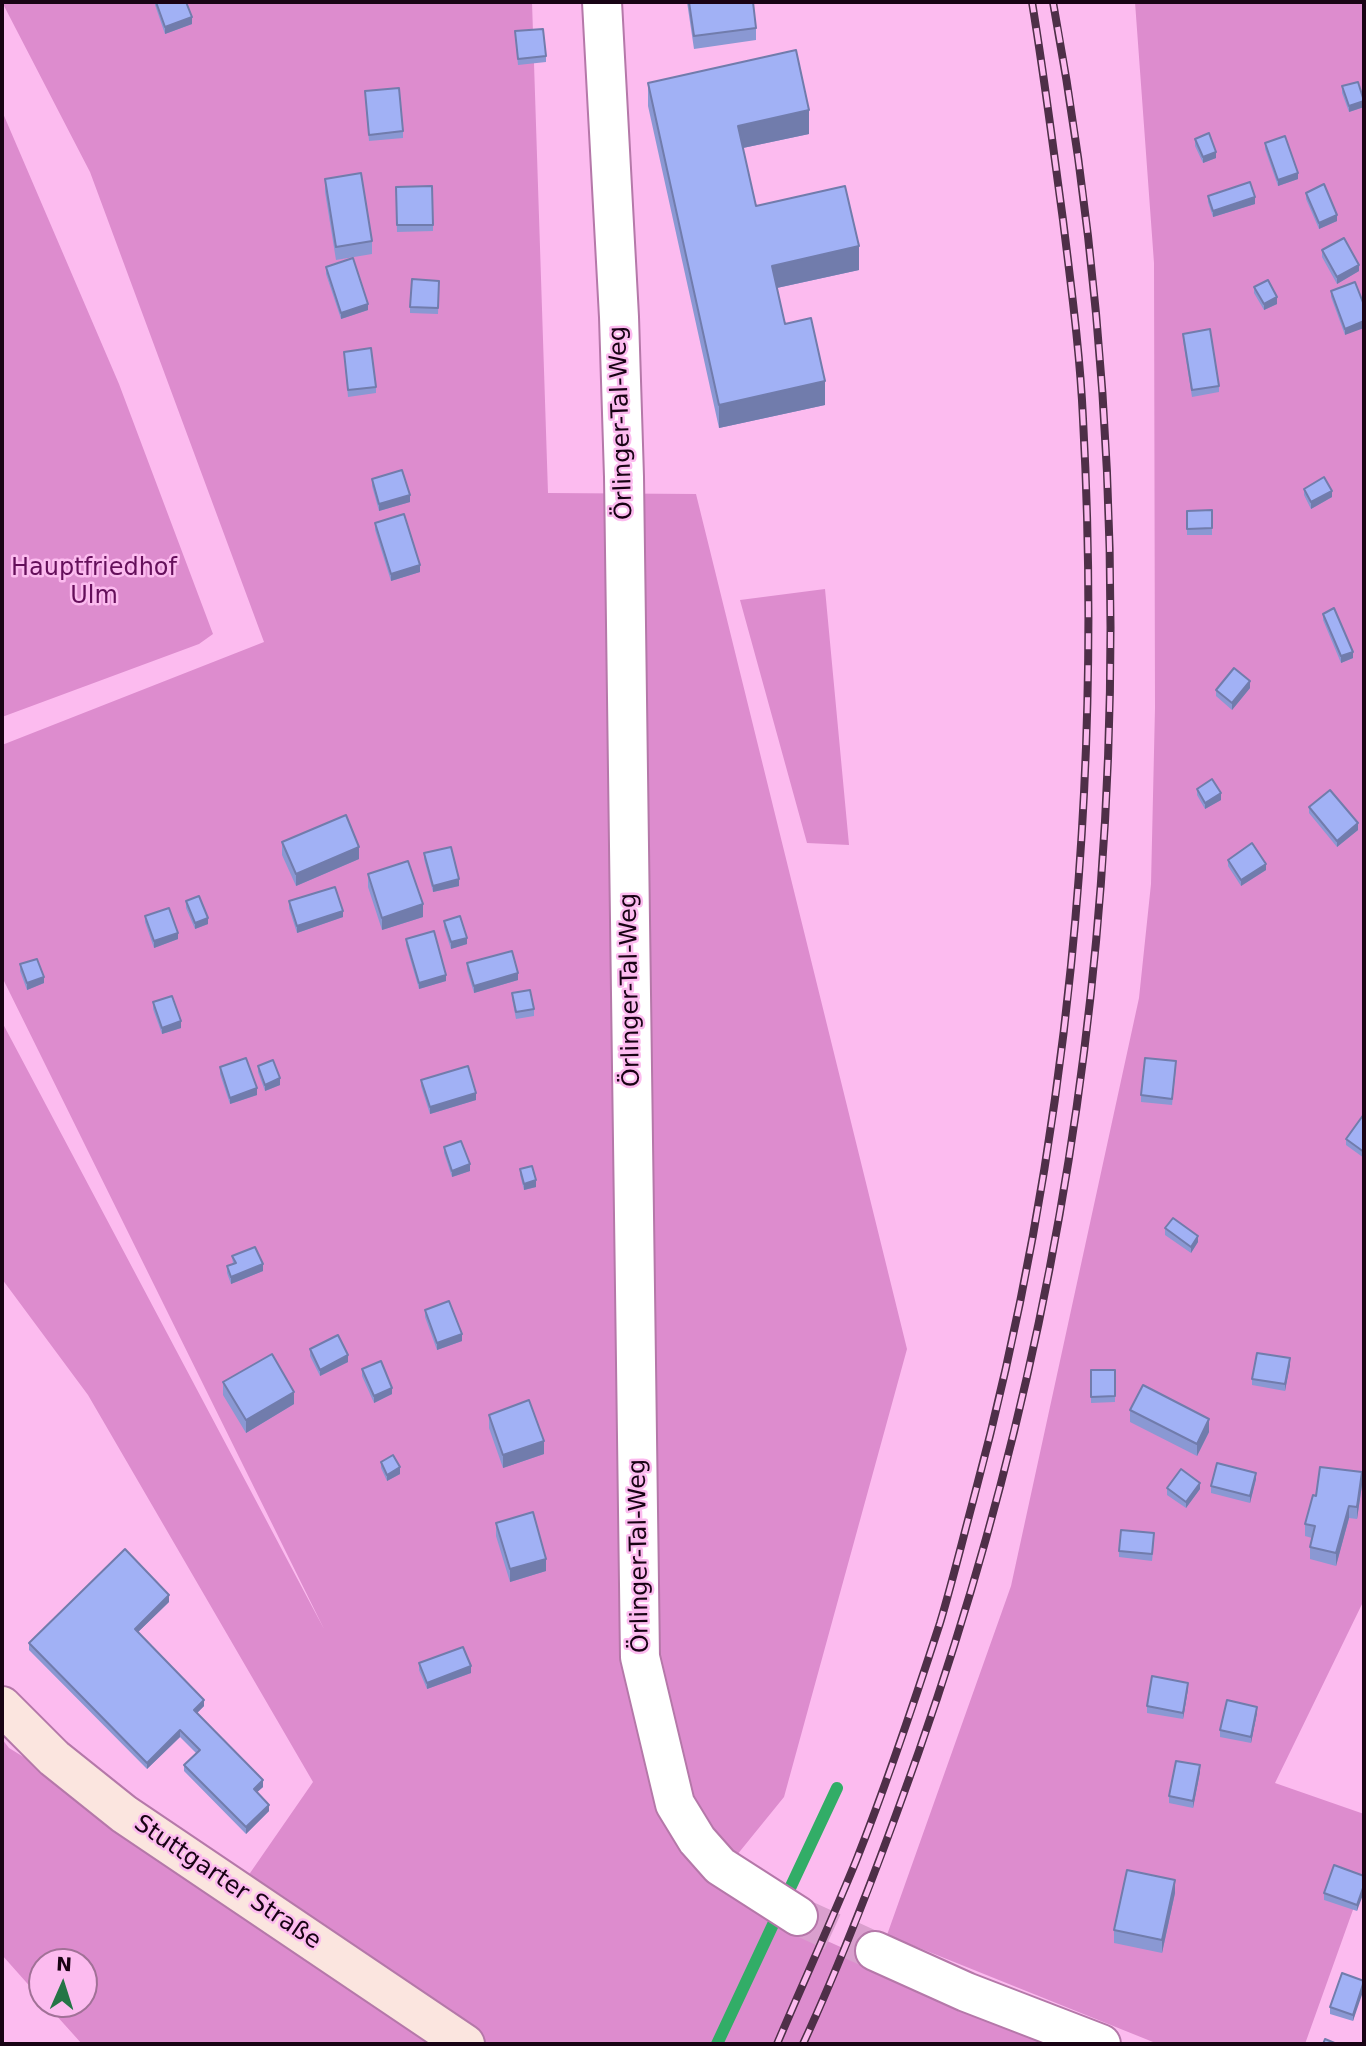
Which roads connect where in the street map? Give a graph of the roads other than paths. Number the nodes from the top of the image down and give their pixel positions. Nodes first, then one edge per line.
1 (602, 2) edge
2 (2, 1706) edge
3 (783, 1908) tunnel mouth
4 (875, 1951) tunnel mouth
5 (465, 2044) edge
6 (1101, 2044) edge

1 - 3 street, Örlinger-Tal-Weg
2 - 5 main road, Stuttgarter Straße
4 - 6 street

